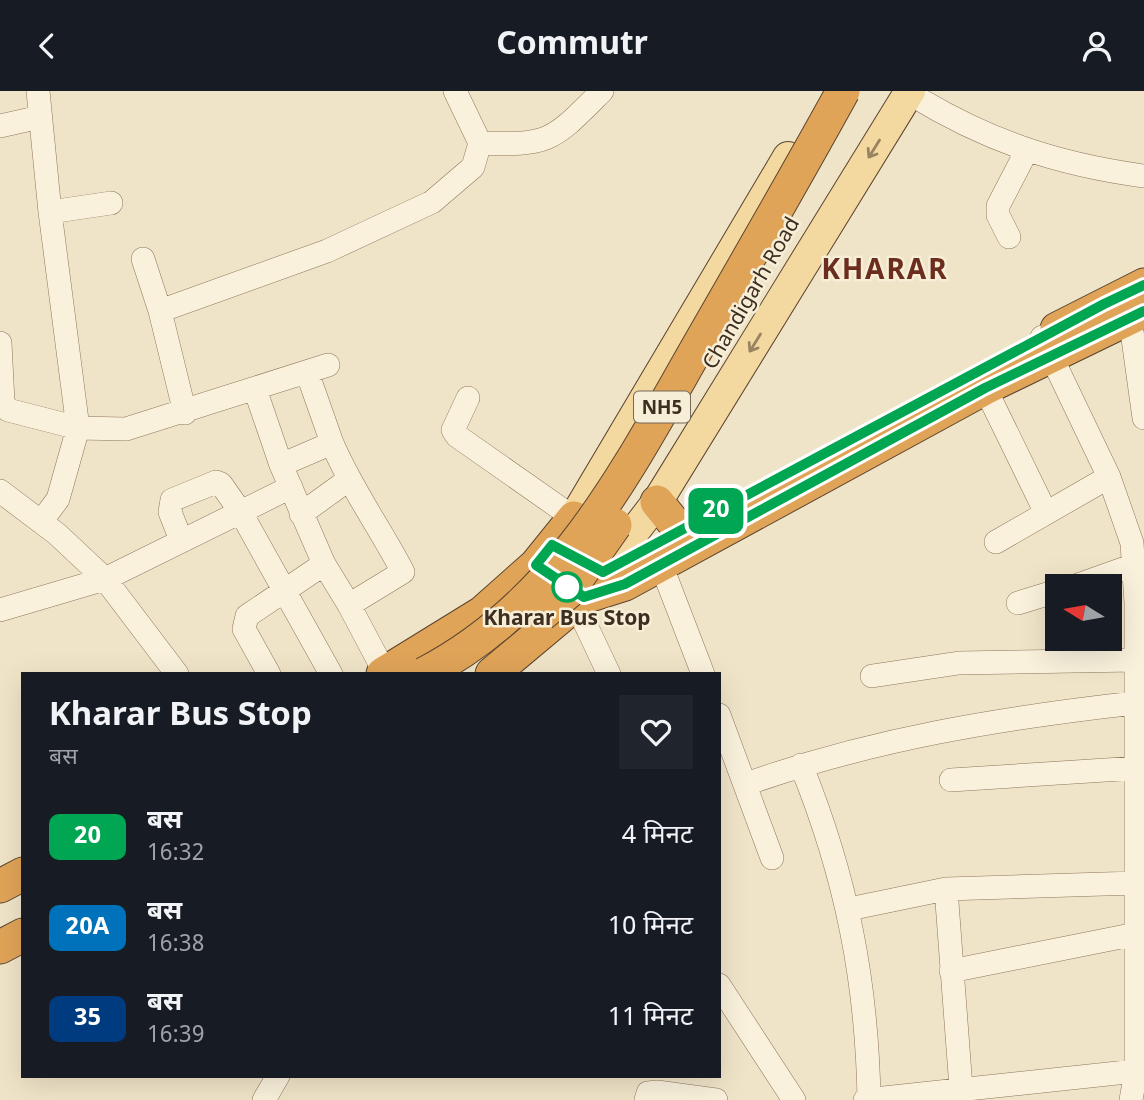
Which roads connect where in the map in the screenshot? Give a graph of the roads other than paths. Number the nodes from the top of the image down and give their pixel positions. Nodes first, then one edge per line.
1 (38, 91) edge
2 (455, 91) edge
3 (602, 91) edge
4 (826, 91) edge
5 (843, 91) edge
6 (869, 91) edge
7 (909, 92) edge
8 (40, 117) junction
9 (0, 126) edge
10 (480, 143) junction
11 (1026, 152) junction
12 (1144, 176) edge
13 (111, 203) dead end
14 (50, 212) junction
15 (1009, 237) dead end
16 (143, 259) dead end
17 (1144, 285) edge
18 (160, 311) junction
19 (1137, 314) edge
20 (0, 342) edge
21 (1047, 345) junction
22 (985, 388) junction
23 (255, 389) junction
24 (468, 398) dead end
25 (185, 413) junction
26 (1144, 418) edge
27 (78, 428) junction
28 (332, 443) junction
29 (281, 465) junction
30 (1109, 477) junction
31 (348, 480) junction
32 (291, 487) junction
33 (1, 493) edge
34 (657, 502) junction
35 (240, 511) junction
36 (1046, 513) junction
37 (301, 514) junction
38 (574, 518) junction
39 (41, 522) junction
40 (679, 529) junction
41 (181, 540) junction
42 (996, 542) dead end
43 (544, 555) junction
44 (660, 562) junction
45 (324, 563) junction
46 (1134, 565) junction
47 (1109, 574) edge
48 (105, 579) junction
49 (285, 591) junction
50 (588, 591) junction
51 (1045, 595) edge
52 (495, 602) junction
53 (1018, 603) dead end
54 (1140, 603) edge
55 (349, 605) junction
56 (0, 610) edge
57 (1134, 660) junction
58 (515, 663) edge
59 (175, 672) edge
60 (268, 672) edge
61 (330, 672) edge
62 (383, 672) edge
63 (386, 672) edge
64 (428, 672) edge
65 (463, 672) edge
66 (496, 672) edge
67 (608, 672) edge
68 (702, 672) edge
69 (872, 676) dead end
70 (1135, 703) junction
71 (721, 720) edge
72 (801, 765) junction
73 (1137, 768) junction
74 (951, 781) dead end
75 (746, 784) junction
76 (1140, 820) edge
77 (772, 858) dead end
78 (21, 875) edge
79 (1136, 883) junction
80 (0, 886) edge
81 (21, 889) edge
82 (947, 889) junction
83 (0, 900) edge
84 (849, 909) junction
85 (21, 910) edge
86 (0, 922) edge
87 (1136, 934) junction
88 (21, 936) edge
89 (0, 947) edge
90 (951, 971) junction
91 (721, 988) edge
92 (1140, 1072) edge
93 (277, 1078) edge
94 (961, 1088) junction
95 (928, 1096) edge
96 (264, 1100) edge
97 (646, 1100) edge
98 (716, 1100) edge
99 (794, 1100) edge
100 (867, 1100) edge
101 (1131, 1100) edge

1 - 8 street
2 - 10 street
3 - 10 street
4 - 38 main road
5 - 64 highway, NH5, bridge
6 - 65 highway, Chandigarh Road / NH5, bridge
7 - 11 street
7 -> 34 main road
8 - 9 street
8 - 14 street
10 - 18 street
11 - 12 street
11 - 15 street
13 - 14 street
14 - 27 street
16 - 18 street
17 - 21 highway
18 - 25 street
19 - 21 highway
19 - 26 street
20 - 27 street
21 - 22 highway
21 - 30 street
21 - 40 highway
22 - 36 street
22 - 44 highway
23 - 25 street
23 - 28 street
23 - 29 street
24 - 38 street
25 - 27 street
27 - 39 street
28 - 29 street
28 - 31 street
29 - 32 street
30 - 36 street
30 - 46 street
31 - 37 street
31 - 55 street
32 - 35 street
32 - 37 street
33 - 39 street
34 - 40 highway
34 - 50 main road
35 - 41 street
35 - 41 street
35 - 49 street
36 - 42 street
37 - 45 street
38 - 43 highway
39 - 48 street
40 - 50 highway
41 - 48 street
43 - 50 highway
43 - 52 highway
44 - 50 highway
44 - 68 street
45 - 49 street
45 - 55 street
46 - 47 street
46 - 54 street
48 - 56 street
48 - 59 street
49 - 60 street
49 - 61 street
50 - 58 highway
50 - 67 street
51 - 53 street
52 - 58 street
52 - 63 highway
54 - 57 street
55 - 62 street
57 - 69 street
57 - 70 street
58 - 66 highway
70 - 72 street
70 - 73 street
71 - 75 street
72 - 75 street
72 - 84 street
73 - 74 street
73 - 76 street
75 - 77 street
76 - 79 street
78 - 80 highway
79 - 82 street
79 - 87 street
81 - 83 highway
82 - 84 street
82 - 90 street
84 - 100 street
85 - 86 highway
87 - 90 street
87 - 92 street
88 - 89 highway
90 - 94 street
91 - 99 street
92 - 94 street
92 - 101 street
93 - 96 street
94 - 95 street
95 - 100 street
97 - 98 street

